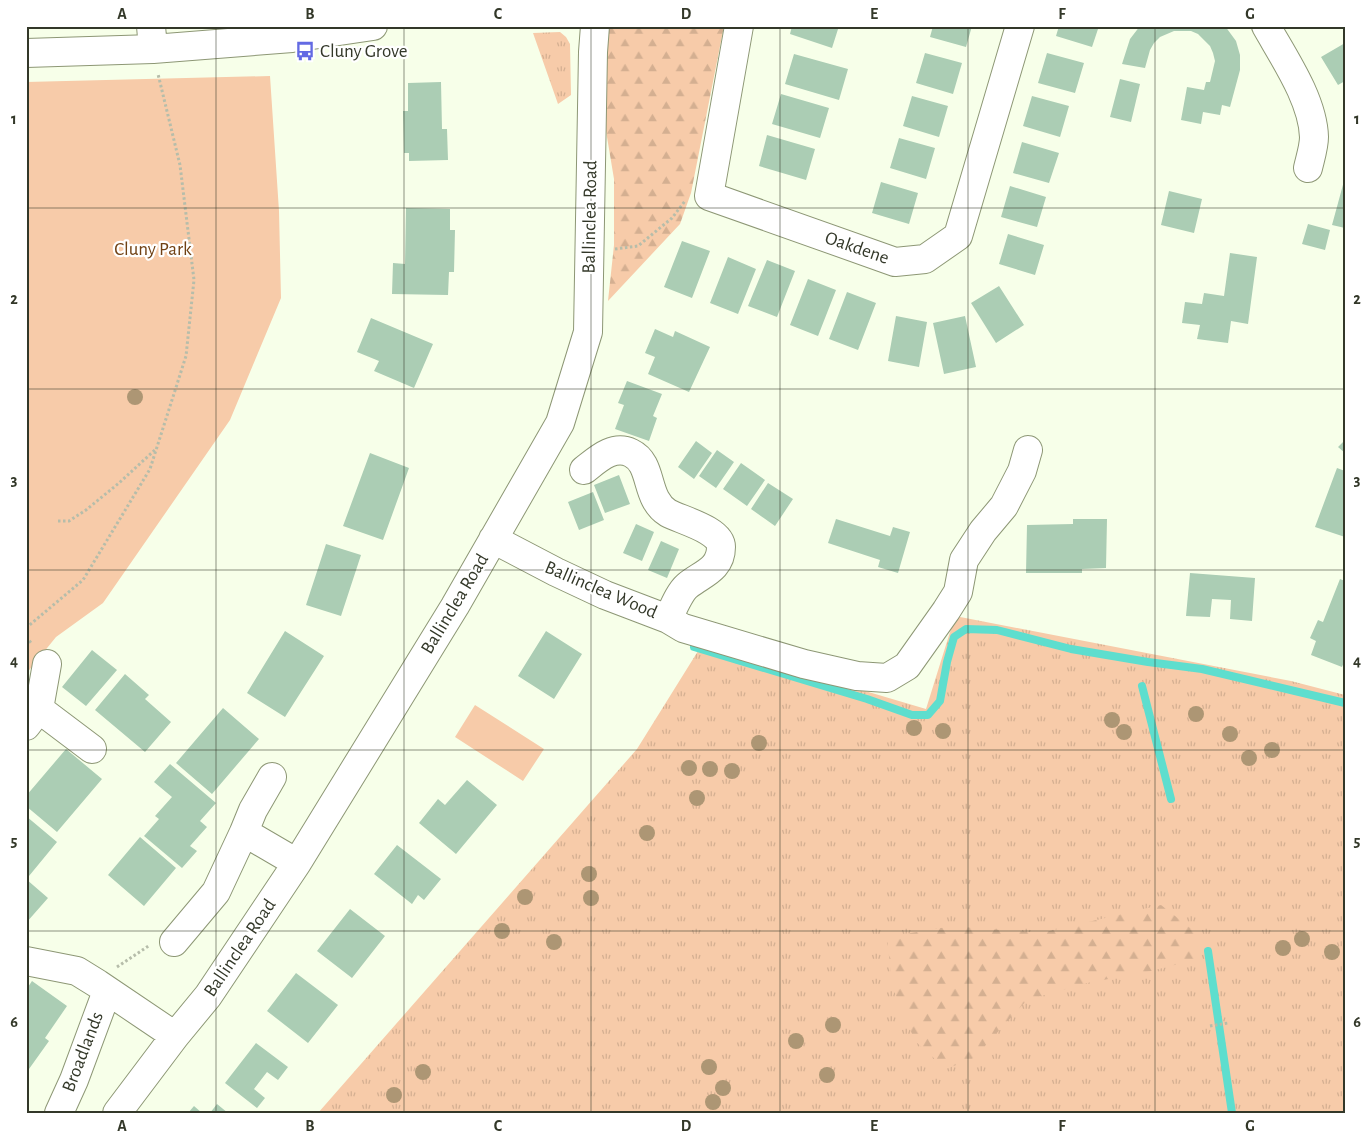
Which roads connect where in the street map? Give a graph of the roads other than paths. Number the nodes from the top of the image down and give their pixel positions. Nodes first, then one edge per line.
1 (373, 26) edge
2 (595, 26) edge
3 (739, 26) edge
4 (1020, 26) edge
5 (1266, 26) edge
6 (152, 38) edge
7 (26, 53) edge
8 (1308, 168) dead end
9 (1028, 450) dead end
10 (584, 470) dead end
11 (493, 540) junction
12 (668, 619) junction
13 (47, 664) dead end
14 (33, 717) edge
15 (92, 748) dead end
16 (272, 777) dead end
17 (244, 832) junction
18 (297, 863) junction
19 (174, 942) road end
20 (26, 960) edge
21 (102, 987) junction
22 (175, 1036) junction
23 (59, 1113) edge
24 (117, 1113) edge

1 - 6 street
2 - 11 street, Ballinclea Road
3 - 4 street, Oakdene
5 - 8 street
6 - 7 street
9 - 12 street
10 - 12 street, Ballinclea Wood
11 - 12 street, Ballinclea Wood
11 - 18 street, Ballinclea Road
13 - 14 street
14 - 15 street
16 - 17 street
17 - 18 street
17 - 19 street
18 - 22 street, Ballinclea Road
20 - 21 street, Broadlands
21 - 22 street, Broadlands
21 - 23 street, Broadlands
22 - 24 street, Ballinclea Road

